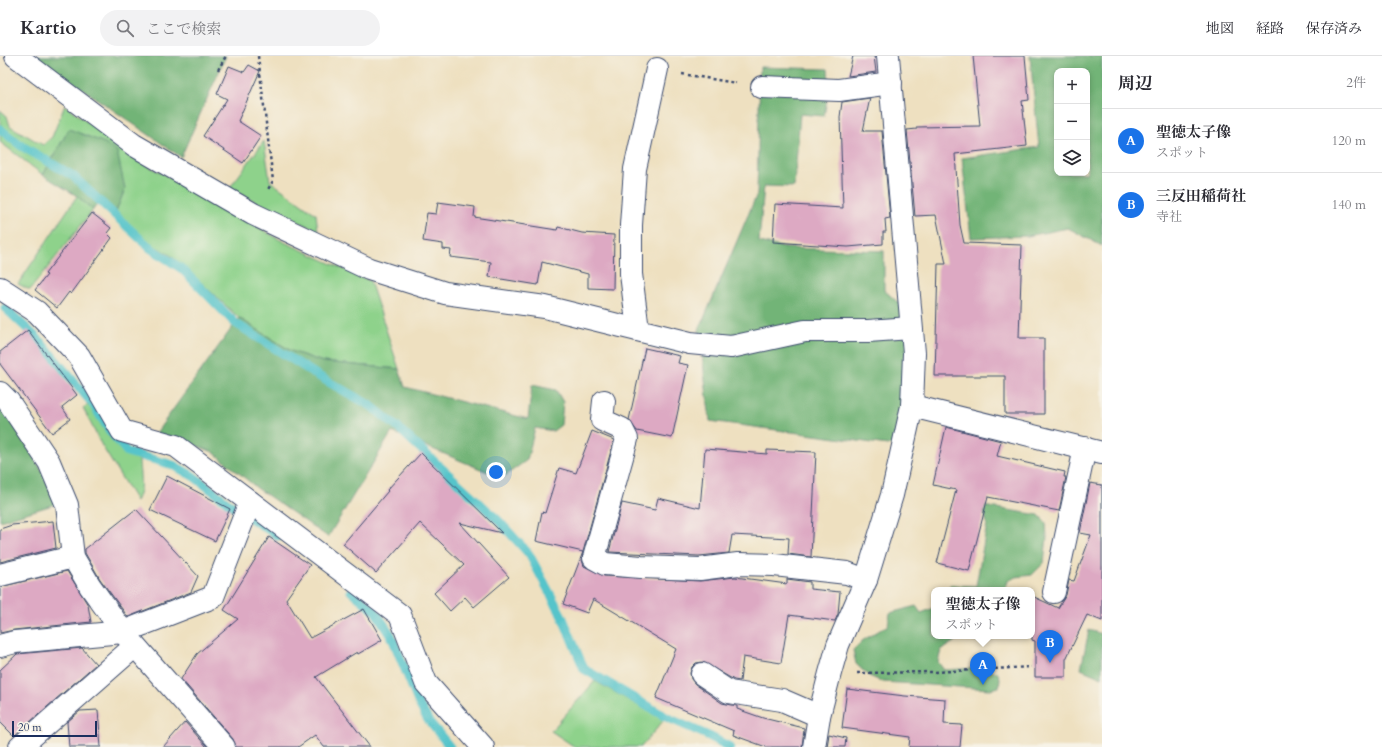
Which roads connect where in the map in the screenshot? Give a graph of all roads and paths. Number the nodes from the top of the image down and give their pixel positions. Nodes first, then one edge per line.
1 (16, 56) edge
2 (226, 56) edge
3 (258, 56) edge
4 (888, 56) edge
5 (658, 69) joint
6 (218, 70) dead end
7 (891, 83) junction
8 (762, 87) joint
9 (254, 214) junction
10 (0, 288) edge
11 (911, 328) junction
12 (638, 330) junction
13 (0, 393) edge
14 (604, 401) dead end
15 (912, 406) junction
16 (1093, 450) edge
17 (250, 502) junction
18 (72, 557) junction
19 (0, 575) edge
20 (866, 580) junction
21 (1054, 592) dead end
22 (129, 639) junction
23 (0, 646) edge
24 (1031, 667) dead end
25 (857, 673) dead end
26 (702, 674) dead end
27 (819, 716) junction
28 (220, 746) edge
29 (20, 747) edge
30 (483, 747) edge
31 (814, 747) edge

1 - 9 street
2 - 6 path
3 - 9 path
4 - 7 street
5 - 8 path
5 - 12 street
7 - 8 street
7 - 11 street
9 - 12 street
10 - 17 street
11 - 12 street
11 - 15 street
13 - 18 street
14 - 20 street
15 - 16 street
15 - 20 street
16 - 21 street
17 - 22 street
17 - 30 street
18 - 19 street
18 - 22 street
20 - 27 street
22 - 23 street
22 - 28 street
22 - 29 street
24 - 25 path
26 - 27 street
27 - 31 street

